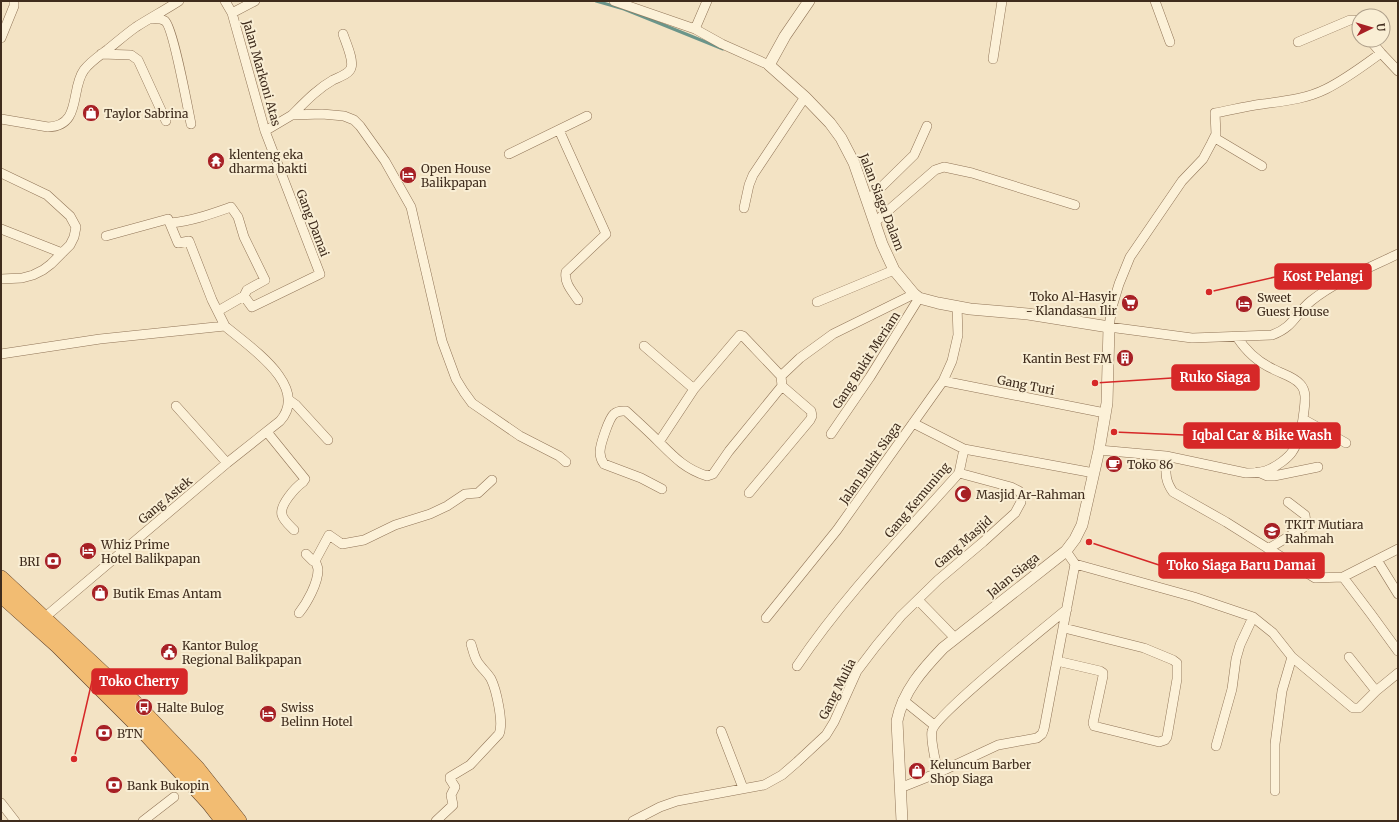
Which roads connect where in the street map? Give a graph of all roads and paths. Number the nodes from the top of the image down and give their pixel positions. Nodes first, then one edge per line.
1 (14, 1) edge
2 (179, 1) edge
3 (225, 1) edge
4 (255, 1) edge
5 (614, 1) edge
6 (707, 1) edge
7 (809, 1) edge
8 (1002, 1) edge
9 (1154, 1) edge
10 (232, 13) junction
11 (149, 19) junction
12 (1351, 20) edge
13 (695, 29) junction
14 (343, 34) dead end
15 (1, 38) edge
16 (1170, 42) dead end
17 (1298, 42) dead end
18 (1376, 48) edge
19 (1380, 53) junction
20 (101, 54) junction
21 (993, 59) dead end
22 (769, 65) junction
23 (1398, 71) edge
24 (805, 97) junction
25 (292, 115) junction
26 (587, 116) dead end
27 (1, 118) edge
28 (166, 121) dead end
29 (191, 124) dead end
30 (926, 126) dead end
31 (559, 130) junction
32 (267, 135) junction
33 (1215, 138) junction
34 (510, 154) dead end
35 (1262, 166) dead end
36 (1, 173) edge
37 (867, 201) junction
38 (1075, 205) dead end
39 (744, 208) dead end
40 (874, 222) junction
41 (170, 223) junction
42 (1, 229) edge
43 (106, 236) dead end
44 (62, 253) junction
45 (1398, 254) edge
46 (894, 270) junction
47 (1, 279) edge
48 (244, 296) junction
49 (917, 296) junction
50 (578, 300) dead end
51 (817, 302) dead end
52 (957, 306) junction
53 (218, 311) junction
54 (225, 326) junction
55 (1109, 327) junction
56 (1236, 337) junction
57 (644, 346) dead end
58 (1, 354) edge
59 (781, 376) junction
60 (943, 381) junction
61 (782, 386) junction
62 (694, 389) junction
63 (288, 400) junction
64 (176, 406) dead end
65 (1105, 413) junction
66 (1303, 419) junction
67 (913, 423) junction
68 (267, 432) junction
69 (832, 434) dead end
70 (328, 440) dead end
71 (659, 442) junction
72 (1346, 443) dead end
73 (964, 449) junction
74 (1099, 450) junction
75 (1166, 456) junction
76 (566, 462) dead end
77 (227, 463) junction
78 (1318, 467) dead end
79 (1258, 472) junction
80 (959, 473) junction
81 (1094, 473) junction
82 (492, 480) dead end
83 (662, 489) dead end
84 (749, 493) dead end
85 (1288, 502) dead end
86 (294, 530) dead end
87 (1268, 549) junction
88 (1398, 549) edge
89 (1066, 551) junction
90 (306, 554) dead end
91 (1377, 560) junction
92 (315, 561) junction
93 (1075, 564) junction
94 (1343, 577) junction
95 (1, 578) edge
96 (1398, 594) edge
97 (1, 595) edge
98 (918, 600) junction
99 (1067, 609) junction
100 (299, 613) dead end
101 (1253, 617) junction
102 (44, 618) junction
103 (766, 618) dead end
104 (1064, 628) junction
105 (955, 638) junction
106 (471, 644) dead end
107 (1398, 651) edge
108 (1292, 657) junction
109 (1349, 657) dead end
110 (1057, 660) junction
111 (797, 666) dead end
112 (1398, 673) edge
113 (1376, 691) junction
114 (903, 700) junction
115 (934, 724) junction
116 (720, 731) dead end
117 (1216, 746) dead end
118 (938, 773) junction
119 (743, 788) junction
120 (900, 788) junction
121 (1275, 791) dead end
122 (174, 797) dead end
123 (214, 799) junction
124 (1, 803) edge
125 (15, 821) edge
126 (143, 821) edge
127 (223, 821) edge
128 (239, 821) edge
129 (436, 821) edge
130 (633, 821) edge
131 (902, 821) edge

1 - 15 street
2 - 11 street
3 - 10 street, Jalan Markoni Atas
4 - 10 street
5 - 13 street
6 - 13 street
7 - 22 street
8 - 21 street
9 - 16 street
10 - 32 street, Jalan Markoni Atas
11 - 20 street
11 - 29 street
12 - 17 street
13 - 22 street
14 - 25 street
18 - 19 street
19 - 23 street
19 - 33 street
20 - 27 street
20 - 28 street
22 - 24 street, Jalan Siaga Dalam
24 - 37 street, Jalan Siaga Dalam
24 - 39 street
25 - 32 street
25 - 76 street
26 - 31 street
30 - 37 street
31 - 34 street
31 - 50 street
32 - 48 street, Gang Damai
33 - 35 street
33 - 55 street
36 - 44 street
37 - 40 street, Jalan Siaga Dalam
38 - 40 street
40 - 46 street, Jalan Siaga Dalam
41 - 43 street
41 - 48 street
41 - 53 street
42 - 44 street
44 - 47 street
45 - 56 street
46 - 49 street, Jalan Siaga Dalam
46 - 51 street
48 - 53 street
49 - 52 street
49 - 59 street
49 - 69 street, Gang Bukit Meriam
52 - 55 street
52 - 60 street, Jalan Bukit Siaga
53 - 54 street
54 - 58 street
54 - 63 street
55 - 56 street
55 - 65 street, Jalan Siaga
56 - 66 street
57 - 62 street
59 - 61 street
59 - 62 street
60 - 65 street, Gang Turi
60 - 67 street, Jalan Bukit Siaga
61 - 71 street
61 - 84 street
62 - 71 street
63 - 68 street, Gang Astek
63 - 70 street
64 - 77 street
65 - 74 street, Jalan Siaga
66 - 72 street
66 - 79 street
67 - 73 street
67 - 103 street, Jalan Bukit Siaga
68 - 77 street, Gang Astek
68 - 86 street
71 - 83 street
73 - 80 street, Gang Kemuning
73 - 81 street
74 - 75 street
74 - 81 street, Jalan Siaga
75 - 79 street
75 - 87 street
77 - 102 street, Gang Astek
78 - 79 street
80 - 98 street, Gang Masjid
80 - 111 street, Gang Kemuning
81 - 89 street, Jalan Siaga
82 - 92 street
85 - 87 street
87 - 94 street
88 - 91 street
89 - 93 street
89 - 105 street, Jalan Siaga
90 - 92 street
91 - 94 street
91 - 96 street
92 - 100 street
93 - 99 street
93 - 101 street
94 - 107 street
95 - 102 highway
97 - 123 highway
98 - 105 street
98 - 119 street, Gang Mulia
99 - 104 street
99 - 115 street
101 - 108 street
101 - 117 street
102 - 123 highway
104 - 110 street
104 - 110 street
105 - 114 street, Jalan Siaga
106 - 129 street
108 - 113 street
108 - 121 street
109 - 113 street
110 - 118 street
112 - 113 street
114 - 115 street
114 - 120 street, Jalan Siaga
115 - 118 street
116 - 119 street
118 - 120 street
119 - 130 street, Gang Mulia
120 - 131 street, Jalan Siaga
122 - 126 street
123 - 127 highway
123 - 128 highway
124 - 125 street

